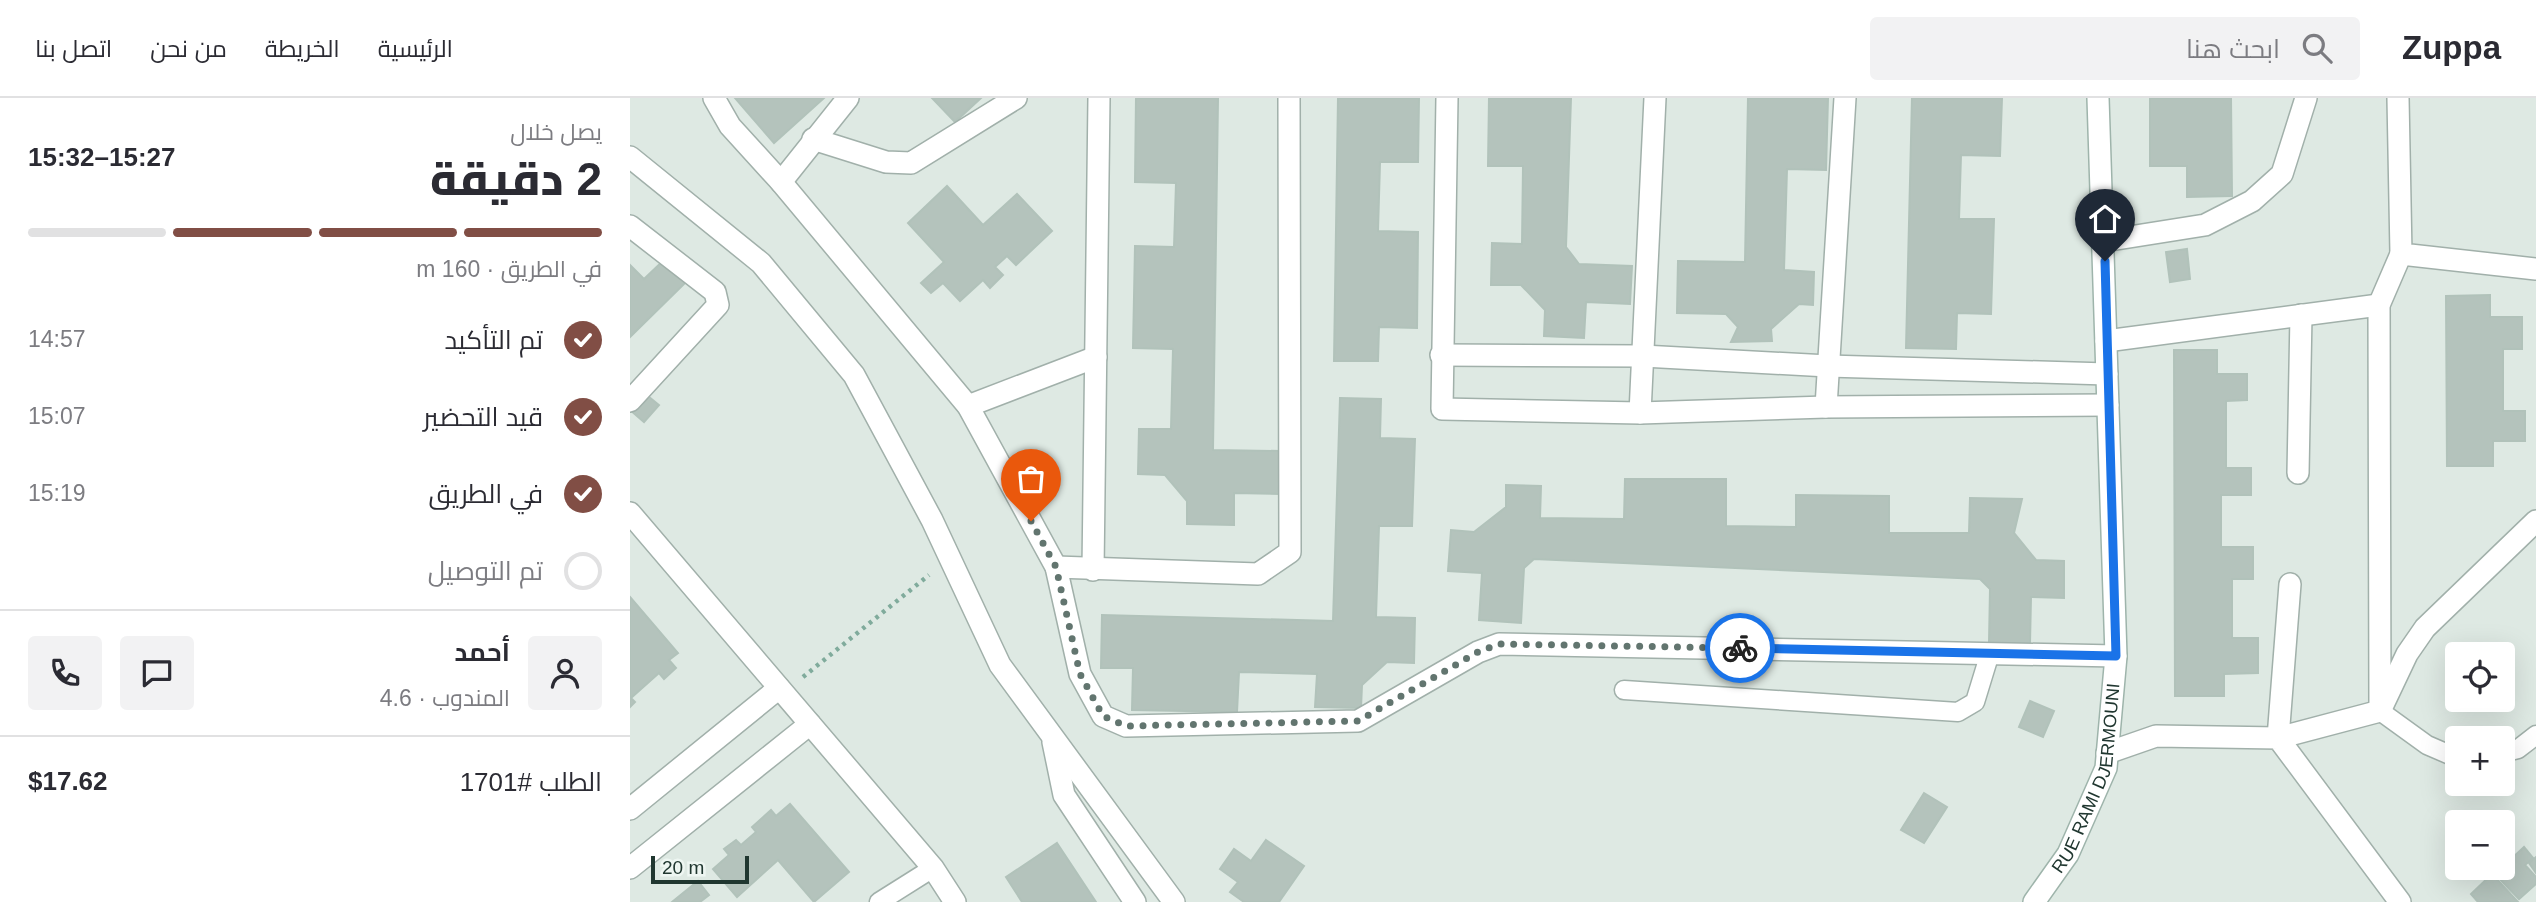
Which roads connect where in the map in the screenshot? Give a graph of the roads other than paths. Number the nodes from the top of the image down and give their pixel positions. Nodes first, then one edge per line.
1 (714, 98) edge
2 (848, 98) edge
3 (1016, 98) edge
4 (1099, 98) edge
5 (1289, 98) edge
6 (1447, 98) edge
7 (1655, 98) edge
8 (1845, 98) edge
9 (2098, 98) edge
10 (2306, 98) edge
11 (2398, 98) edge
12 (813, 139) junction
13 (630, 157) edge
14 (781, 182) junction
15 (630, 226) edge
16 (2104, 241) junction
17 (2401, 254) junction
18 (2536, 269) edge
19 (2379, 305) junction
20 (2301, 315) junction
21 (2106, 341) junction
22 (1441, 355) junction
23 (1643, 356) junction
24 (1096, 357) junction
25 (1828, 366) junction
26 (2107, 374) junction
27 (630, 401) edge
28 (2108, 405) junction
29 (968, 406) junction
30 (1826, 407) junction
31 (1640, 413) junction
32 (2298, 473) dead end
33 (630, 513) edge
34 (2536, 521) edge
35 (1056, 567) junction
36 (1093, 570) junction
37 (2290, 584) dead end
38 (1990, 653) junction
39 (2116, 656) junction
40 (1624, 690) dead end
41 (781, 691) junction
42 (2380, 711) junction
43 (810, 724) junction
44 (1051, 734) junction
45 (2536, 735) edge
46 (2278, 738) junction
47 (2515, 750) edge
48 (2107, 753) junction
49 (2445, 753) edge
50 (630, 809) edge
51 (630, 868) edge
52 (933, 868) junction
53 (879, 902) edge
54 (955, 902) edge
55 (1135, 902) edge
56 (1174, 902) edge
57 (2034, 902) edge
58 (2400, 902) edge

1 - 14 street
2 - 12 street
3 - 12 street
4 - 24 street
5 - 36 street
6 - 22 street
7 - 23 street
8 - 25 street
9 - 16 street, RUE RAMI DJERMOUNI
10 - 16 street
11 - 17 street
12 - 14 street
13 - 44 street
14 - 29 street
15 - 27 street
16 - 21 street, RUE RAMI DJERMOUNI
17 - 18 street
17 - 19 street
19 - 20 street
19 - 42 street
20 - 21 street
20 - 32 street
21 - 26 street, RUE RAMI DJERMOUNI
22 - 23 street
22 - 31 street
23 - 25 street
23 - 31 street
24 - 29 street
24 - 36 street
25 - 26 street
25 - 30 street
26 - 28 street, RUE RAMI DJERMOUNI
28 - 30 street
28 - 39 street, RUE RAMI DJERMOUNI
29 - 35 street
30 - 31 street
33 - 41 street
34 - 42 street
35 - 36 street
35 - 38 street
37 - 46 street
38 - 39 street
38 - 40 lane
39 - 48 street, RUE RAMI DJERMOUNI
41 - 43 street
41 - 50 street
42 - 46 street
42 - 49 lane
43 - 51 street
43 - 52 street
44 - 55 street
44 - 56 street
45 - 47 lane
46 - 48 street
46 - 58 street
48 - 57 street, RUE RAMI DJERMOUNI
52 - 53 lane
52 - 54 street

